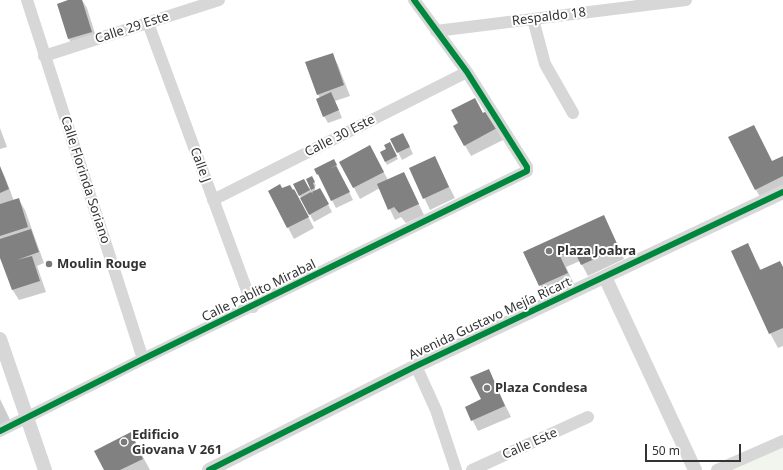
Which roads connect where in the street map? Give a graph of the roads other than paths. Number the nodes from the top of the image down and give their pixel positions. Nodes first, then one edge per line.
1 (27, 0) edge
2 (219, 0) edge
3 (414, 0) edge
4 (686, 0) edge
5 (533, 19) junction
6 (148, 23) junction
7 (436, 32) junction
8 (44, 56) junction
9 (467, 72) junction
10 (574, 113) dead end
11 (783, 192) edge
12 (213, 200) junction
13 (605, 277) junction
14 (253, 307) junction
15 (0, 339) edge
16 (143, 360) junction
17 (416, 366) junction
18 (588, 417) dead end
19 (26, 419) junction
20 (0, 432) edge
21 (783, 441) edge
22 (44, 470) edge
23 (209, 470) edge
24 (456, 470) edge
25 (472, 470) edge
26 (695, 470) edge
27 (717, 470) edge

1 - 8 street, Calle Florinda Soriano
2 - 6 street, Calle 29 Este
3 - 7 street
4 - 5 street, Respaldo 18
5 - 7 street, Respaldo 18
5 - 10 street
6 - 8 street, Calle 29 Este
6 - 12 street, Calle J
7 - 9 street
8 - 16 street, Calle Florinda Soriano
9 - 12 street, Calle 30 Este
9 - 14 street, Calle Pablito Mirabal
11 - 13 street, Avenida Gustavo Mejía Ricart
12 - 14 street, Calle J
13 - 17 street, Avenida Gustavo Mejía Ricart
13 - 26 street
14 - 16 street, Calle Pablito Mirabal
15 - 19 street
16 - 19 street, Calle Pablito Mirabal
17 - 23 street, Avenida Gustavo Mejía Ricart
17 - 24 street
18 - 25 street, Calle Este
19 - 20 street, Calle Pablito Mirabal
19 - 22 street
21 - 27 street

